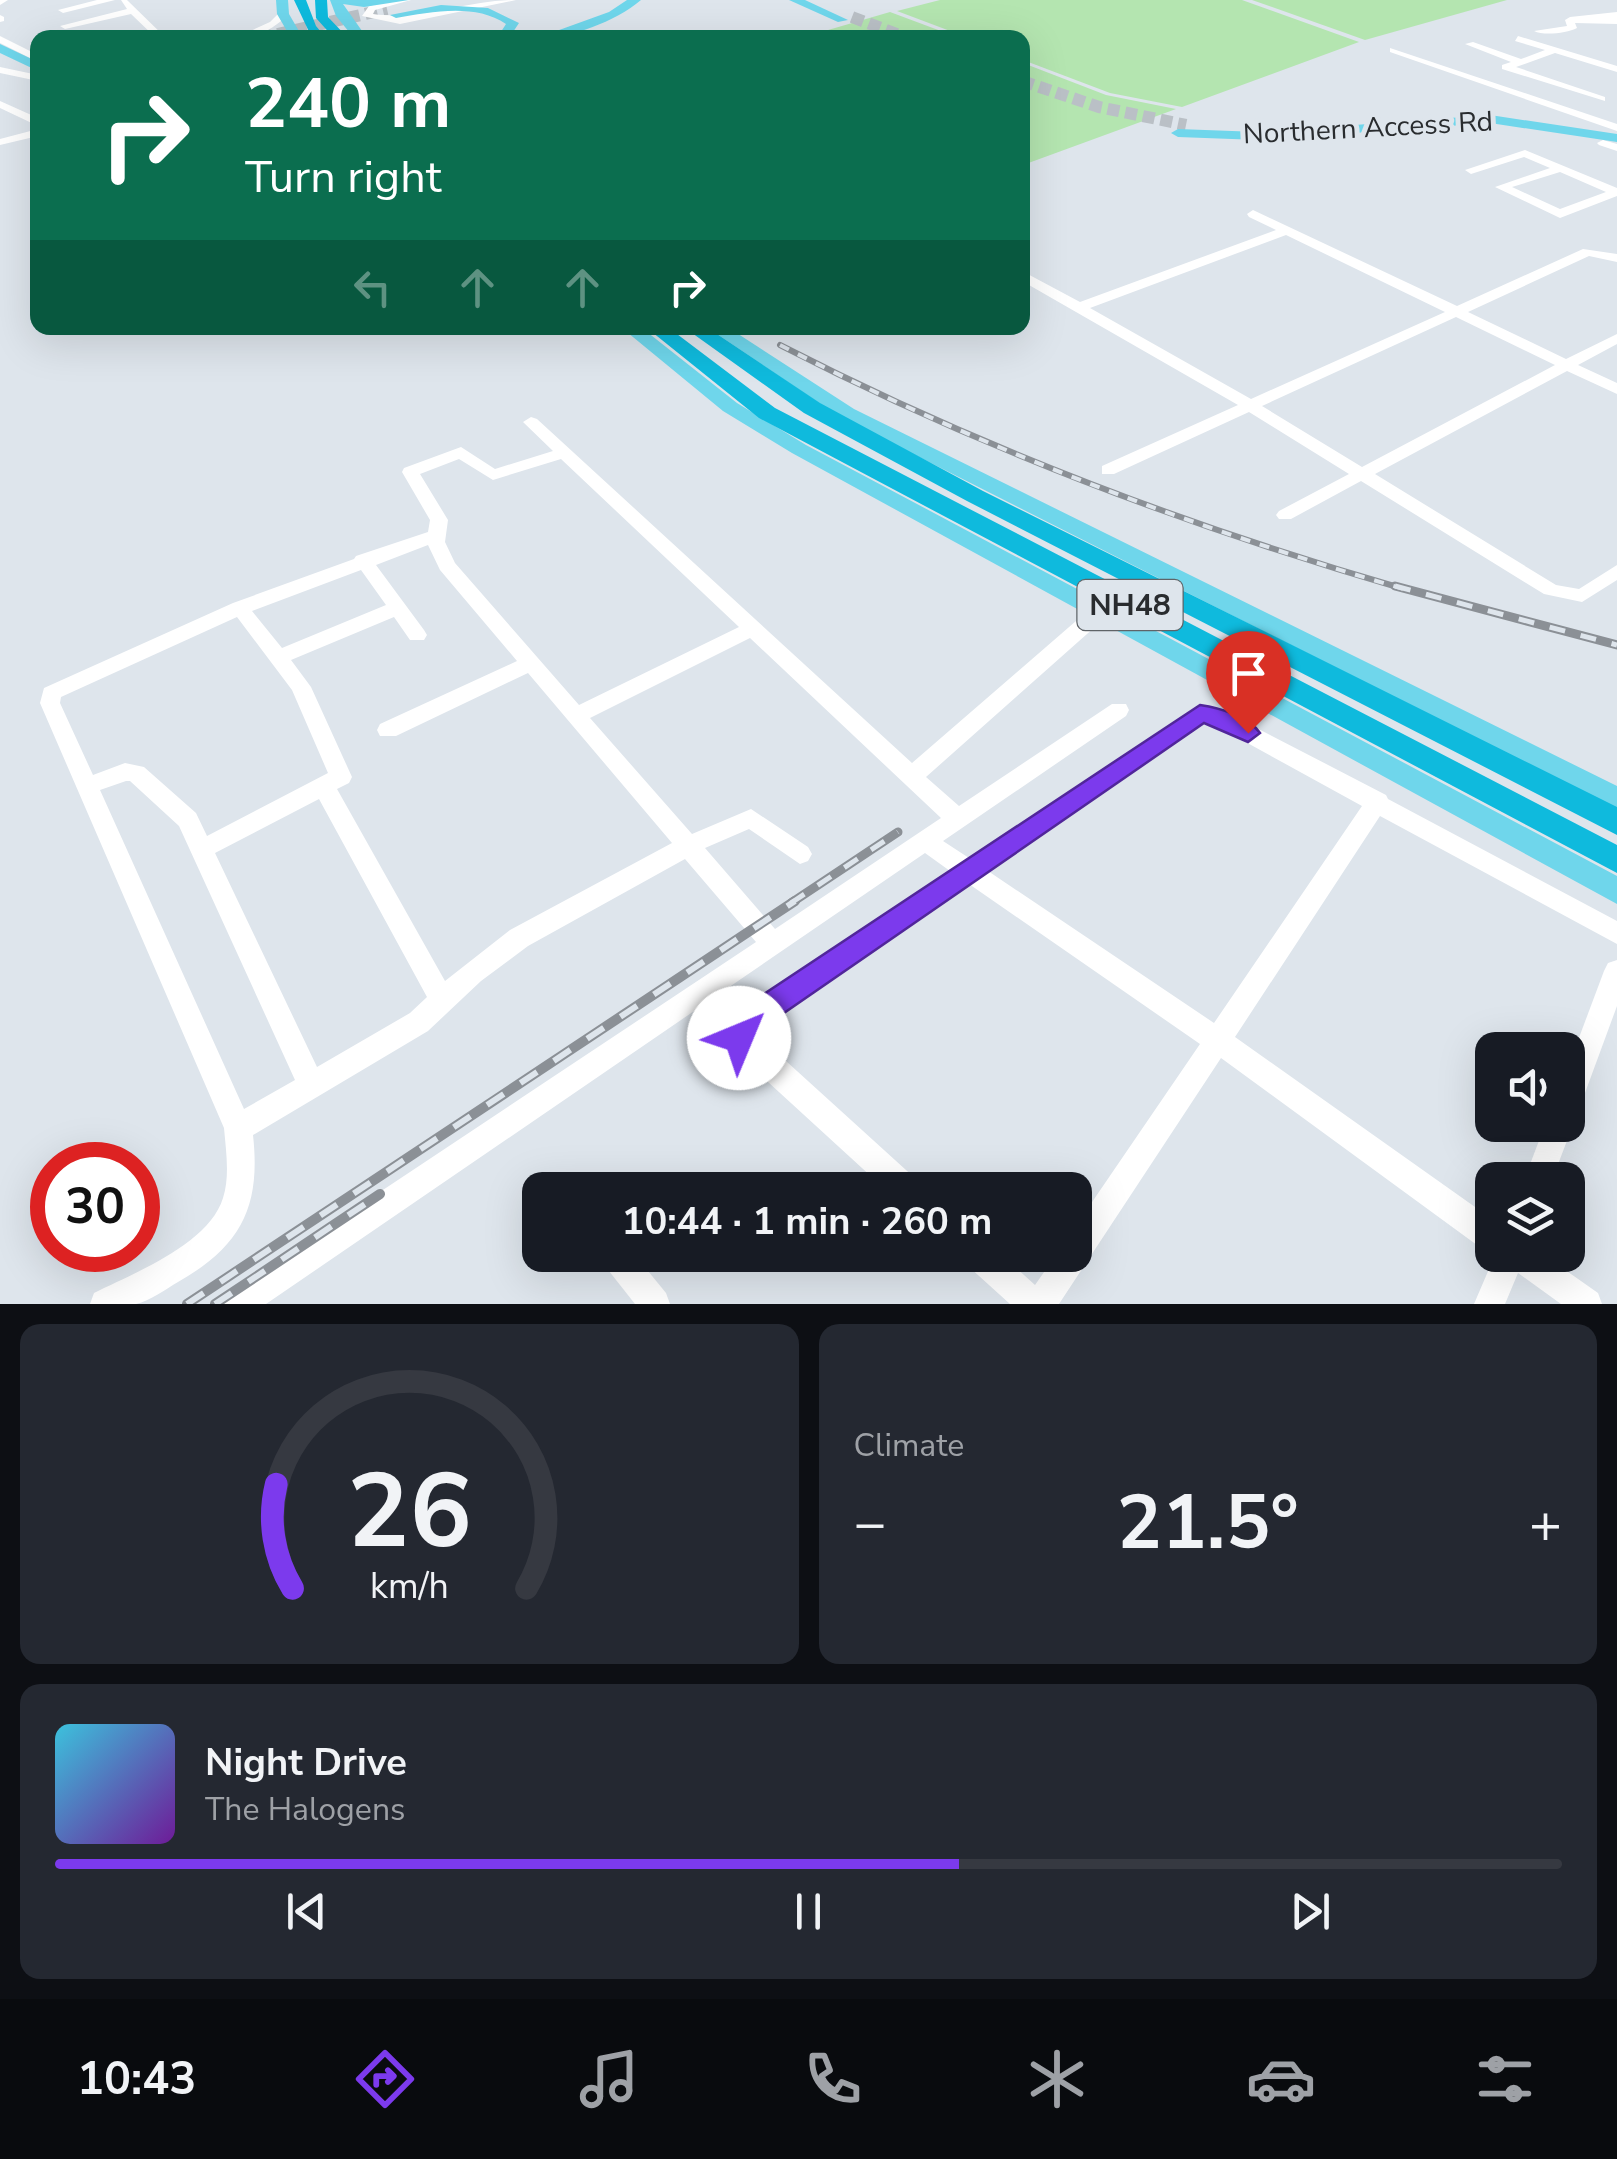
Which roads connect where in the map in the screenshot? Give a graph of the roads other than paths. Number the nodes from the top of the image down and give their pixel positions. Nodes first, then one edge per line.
1 (111, 0) edge
2 (124, 0) edge
3 (300, 0) edge
4 (320, 0) edge
5 (338, 0) edge
6 (422, 0) edge
7 (436, 0) edge
8 (511, 0) edge
9 (636, 0) edge
10 (795, 0) edge
11 (812, 0) edge
12 (1600, 0) edge
13 (602, 1) edge
14 (462, 5) edge
15 (283, 7) edge
16 (397, 7) edge
17 (63, 10) dead end
18 (132, 12) junction
19 (1617, 14) edge
20 (65, 26) dead end
21 (153, 30) edge
22 (259, 30) edge
23 (293, 30) edge
24 (313, 30) edge
25 (345, 30) edge
26 (354, 30) edge
27 (509, 30) edge
28 (556, 30) edge
29 (564, 30) edge
30 (1539, 31) dead end
31 (0, 39) edge
32 (1518, 39) dead end
33 (1470, 44) dead end
34 (0, 48) edge
35 (1392, 50) dead end
36 (1556, 50) junction
37 (30, 54) edge
38 (1580, 58) junction
39 (0, 60) edge
40 (1521, 62) junction
41 (1559, 64) dead end
42 (30, 68) edge
43 (1617, 69) edge
44 (0, 70) edge
45 (30, 70) edge
46 (30, 72) edge
47 (1617, 78) edge
48 (1578, 91) junction
49 (1617, 96) edge
50 (1601, 98) junction
51 (0, 104) edge
52 (1556, 109) junction
53 (30, 119) edge
54 (1182, 129) tunnel mouth
55 (1613, 131) edge
56 (30, 134) edge
57 (0, 142) edge
58 (1617, 148) edge
59 (1561, 168) junction
60 (1472, 170) dead end
61 (1617, 192) edge
62 (1253, 214) dead end
63 (1284, 231) junction
64 (1617, 258) edge
65 (1030, 280) edge
66 (1078, 307) junction
67 (1454, 312) junction
68 (640, 335) edge
69 (666, 335) edge
70 (705, 335) edge
71 (729, 335) edge
72 (1617, 338) edge
73 (1566, 365) junction
74 (1612, 382) edge
75 (1248, 404) junction
76 (531, 422) dead end
77 (564, 453) junction
78 (1108, 470) dead end
79 (1362, 473) junction
80 (1285, 515) dead end
81 (436, 536) junction
82 (363, 560) junction
83 (1617, 571) edge
84 (240, 608) junction
85 (398, 608) junction
86 (1098, 612) junction
87 (754, 628) junction
88 (417, 635) dead end
89 (280, 657) junction
90 (531, 663) junction
91 (1119, 710) dead end
92 (577, 715) junction
93 (388, 730) dead end
94 (914, 775) junction
95 (88, 786) junction
96 (325, 788) junction
97 (1617, 799) edge
98 (1378, 801) junction
99 (958, 819) junction
100 (1617, 822) edge
101 (924, 842) junction
102 (689, 844) junction
103 (202, 849) junction
104 (800, 854) dead end
105 (1617, 860) edge
106 (972, 872) junction
107 (1617, 891) edge
108 (1617, 933) edge
109 (773, 944) junction
110 (1617, 970) edge
111 (443, 1002) junction
112 (1217, 1040) junction
113 (1585, 1056) edge
114 (311, 1084) junction
115 (238, 1128) junction
116 (887, 1172) edge
117 (1475, 1225) edge
118 (1092, 1227) edge
119 (630, 1272) edge
120 (999, 1272) edge
121 (1061, 1272) edge
122 (1503, 1272) edge
123 (1542, 1272) edge
124 (105, 1304) edge
125 (239, 1304) edge
126 (655, 1304) edge
127 (1037, 1304) edge
128 (1490, 1304) edge
129 (1587, 1304) edge

1 - 2 street
1 - 17 street
2 - 18 street
3 - 24 highway
4 - 25 highway
5 - 16 main road
5 - 26 main road
6 - 16 main road
7 - 16 main road
8 - 14 street
9 - 29 main road
10 - 11 main road
12 - 19 street
13 - 28 main road
14 - 16 main road
14 - 16 street
15 - 22 street
15 - 23 main road
16 - 27 main road
18 - 20 street
18 - 21 street
19 - 30 street
31 - 37 street
32 - 36 street
33 - 40 street
34 - 42 main road
35 - 52 street
36 - 38 street
36 - 40 street
38 - 41 street
38 - 43 street
39 - 45 main road
40 - 48 street
44 - 46 street
47 - 48 street
48 - 50 street
49 - 50 street
50 - 52 street
51 - 53 street
52 - 55 street
54 - 55 main road, Northern Access Rd
55 - 58 street
56 - 57 street
59 - 60 street
59 - 61 street
59 - 61 street
62 - 63 street
63 - 66 street
63 - 67 street
64 - 67 street
65 - 66 street
66 - 75 street
67 - 73 street
67 - 75 street
68 - 86 main road
69 - 105 highway, NH48
70 - 100 highway, NH48
71 - 97 main road
72 - 73 street
73 - 74 street
73 - 79 street
75 - 78 street
75 - 79 street
76 - 77 street
77 - 81 street
77 - 87 street
79 - 80 street
79 - 83 street
81 - 82 street
81 - 90 street
82 - 84 street
82 - 85 street
84 - 89 street
84 - 95 street
85 - 88 street
85 - 89 street
86 - 94 street
86 - 107 main road
87 - 92 street
87 - 94 street
89 - 96 street
90 - 92 street
90 - 93 street
91 - 99 street
92 - 102 street
94 - 99 street
95 - 103 street
95 - 115 street
96 - 103 street
96 - 111 street
98 - 106 street
98 - 108 street
98 - 112 street
99 - 101 street
101 - 106 street
101 - 109 street
102 - 104 street
102 - 109 street
102 - 111 street
103 - 114 street
106 - 112 street
106 - 116 street
109 - 125 street
110 - 113 street
111 - 114 street
112 - 117 street
112 - 118 street
114 - 115 street
115 - 124 street
119 - 126 street
120 - 127 street
121 - 127 street
122 - 128 street
123 - 129 street

